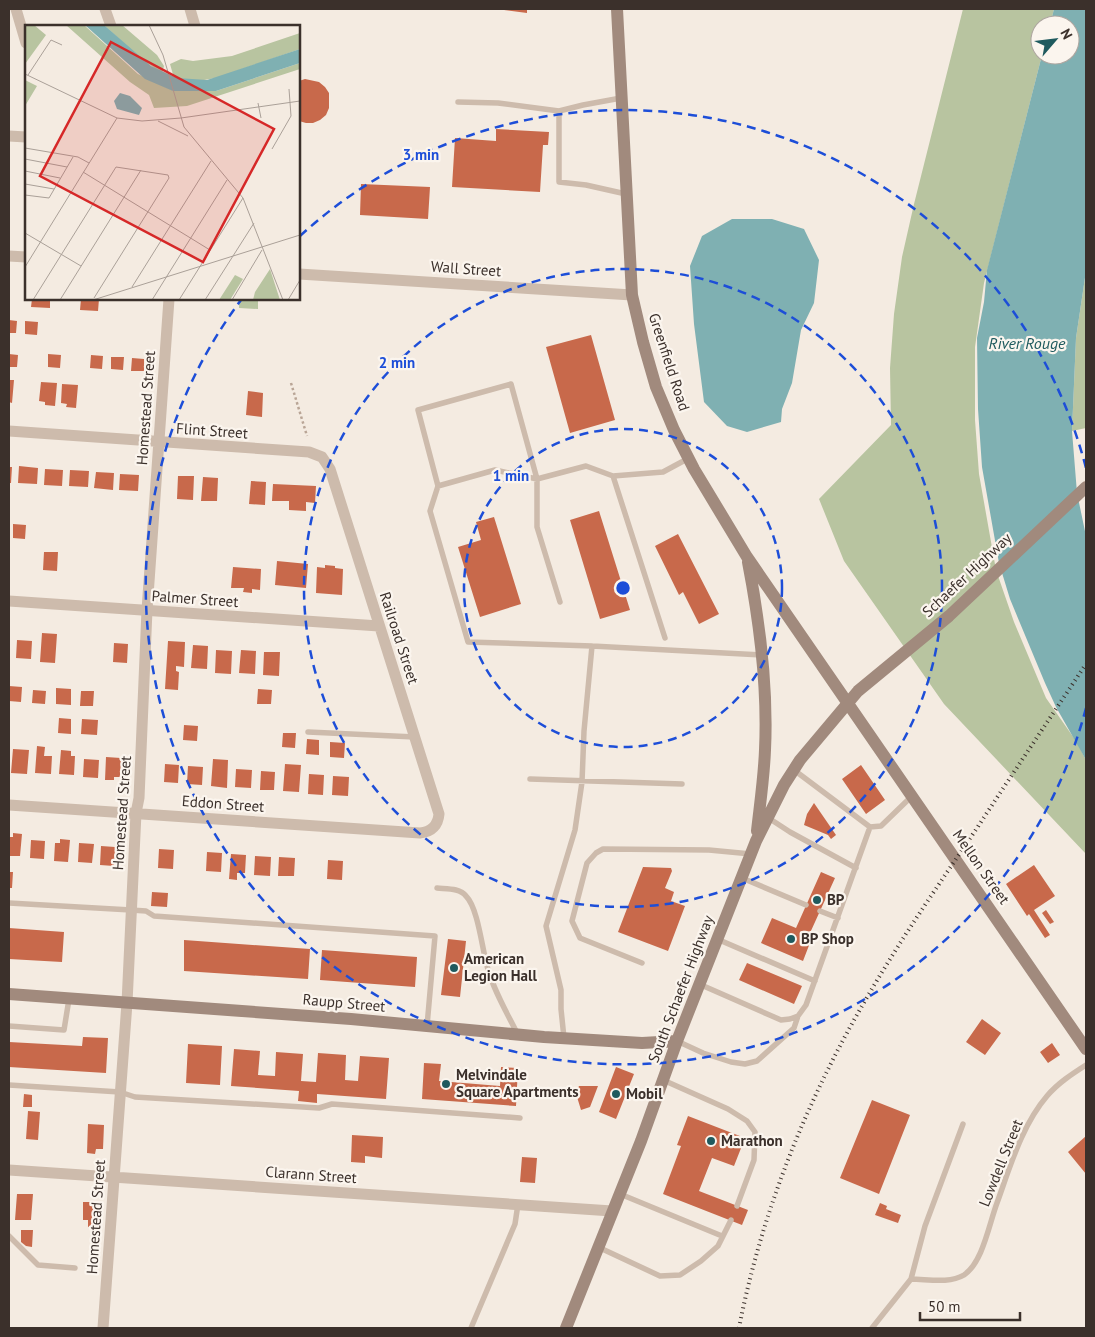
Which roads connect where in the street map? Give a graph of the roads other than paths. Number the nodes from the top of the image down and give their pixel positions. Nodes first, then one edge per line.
1 (16, 9) edge
2 (105, 9) edge
3 (190, 9) edge
4 (617, 9) edge
5 (110, 25) edge
6 (195, 25) edge
7 (25, 40) edge
8 (621, 98) junction
9 (458, 102) dead end
10 (559, 111) junction
11 (9, 136) edge
12 (25, 137) edge
13 (626, 194) junction
14 (9, 256) edge
15 (25, 257) edge
16 (300, 274) edge
17 (632, 295) junction
18 (169, 300) edge
19 (9, 431) edge
20 (158, 442) junction
21 (322, 458) joint
22 (689, 458) junction
23 (613, 476) junction
24 (537, 479) junction
25 (438, 486) junction
26 (1086, 487) edge
27 (747, 557) junction
28 (9, 601) edge
29 (560, 602) dead end
30 (147, 610) junction
31 (379, 626) junction
32 (665, 638) dead end
33 (592, 646) junction
34 (762, 655) junction
35 (866, 684) joint
36 (849, 704) junction
37 (308, 732) dead end
38 (415, 737) junction
39 (794, 769) junction
40 (530, 779) dead end
41 (582, 782) junction
42 (682, 784) dead end
43 (912, 796) junction
44 (9, 805) edge
45 (136, 813) junction
46 (767, 817) junction
47 (433, 828) joint
48 (870, 828) junction
49 (756, 841) junction
50 (751, 854) junction
51 (856, 868) junction
52 (742, 878) junction
53 (437, 888) dead end
54 (9, 903) edge
55 (806, 905) dead end
56 (131, 910) junction
57 (820, 911) dead end
58 (838, 918) junction
59 (717, 939) junction
60 (642, 963) dead end
61 (815, 981) junction
62 (699, 984) junction
63 (9, 994) edge
64 (70, 999) junction
65 (127, 1003) junction
66 (798, 1016) junction
67 (9, 1026) edge
68 (427, 1026) junction
69 (518, 1035) junction
70 (564, 1038) junction
71 (677, 1041) junction
72 (1086, 1049) edge
73 (1086, 1065) edge
74 (663, 1080) junction
75 (9, 1085) edge
76 (120, 1092) junction
77 (520, 1118) dead end
78 (963, 1124) dead end
79 (9, 1170) edge
80 (114, 1176) junction
81 (620, 1194) junction
82 (518, 1204) junction
83 (737, 1206) dead end
84 (612, 1210) junction
85 (731, 1220) dead end
86 (9, 1236) edge
87 (722, 1236) junction
88 (598, 1247) junction
89 (75, 1268) dead end
90 (911, 1278) junction
91 (103, 1328) edge
92 (472, 1328) edge
93 (566, 1328) edge
94 (872, 1328) edge

1 - 7 street
2 - 5 street
3 - 6 street
4 - 8 main road, Greenfield Road
8 - 10 lane
8 - 13 main road, Greenfield Road
9 - 10 lane
10 - 13 lane
11 - 12 street
13 - 17 main road, Greenfield Road
14 - 15 street
16 - 17 street, Wall Street
17 - 22 main road, Greenfield Road
18 - 20 street, Homestead Street
19 - 20 street, Flint Street
20 - 21 street, Flint Street
20 - 30 street, Homestead Street
21 - 31 street, Railroad Street
22 - 23 lane
22 - 27 main road, Greenfield Road
23 - 24 lane
23 - 32 lane
24 - 25 lane
24 - 25 lane
24 - 29 lane
25 - 33 lane
26 - 35 main road, Schaefer Highway
27 - 34 main road
27 - 36 main road, Greenfield Road
28 - 30 street, Palmer Street
30 - 31 street, Palmer Street
30 - 45 street, Homestead Street
31 - 38 street, Railroad Street
33 - 34 lane
33 - 41 lane
34 - 49 main road
35 - 36 main road, South Schaefer Highway
36 - 39 main road, South Schaefer Highway
36 - 43 main road, Mellon Street
37 - 38 lane
38 - 47 street, Railroad Street
39 - 46 main road, South Schaefer Highway
39 - 48 lane
40 - 41 lane
41 - 42 lane
41 - 70 lane
43 - 48 lane
43 - 72 main road, Mellon Street
44 - 45 street, Eddon Street
45 - 47 street, Eddon Street
45 - 56 street, Homestead Street
46 - 49 main road, South Schaefer Highway
46 - 51 lane
48 - 51 lane
49 - 50 main road, South Schaefer Highway
50 - 52 main road, South Schaefer Highway
50 - 60 lane
51 - 58 lane
52 - 55 lane
52 - 59 main road, South Schaefer Highway
53 - 69 lane
54 - 56 lane
56 - 65 street, Homestead Street
56 - 68 lane
57 - 58 lane
58 - 61 lane
59 - 61 lane
59 - 62 main road, South Schaefer Highway
61 - 66 lane
62 - 66 lane
62 - 71 main road, South Schaefer Highway
63 - 64 main road, Raupp Street
64 - 65 main road, Raupp Street
64 - 67 lane
65 - 68 main road, Raupp Street
65 - 76 street, Homestead Street
66 - 71 lane
68 - 69 main road, Raupp Street
69 - 70 main road, Raupp Street
70 - 71 main road, Raupp Street
71 - 74 main road, South Schaefer Highway
73 - 90 lane, Lowdell Street
74 - 81 main road, South Schaefer Highway
74 - 83 lane
75 - 76 lane
76 - 77 lane
76 - 80 street, Homestead Street
78 - 90 lane
79 - 80 street, Clarann Street
80 - 82 street, Clarann Street
80 - 91 street, Homestead Street
81 - 84 main road, South Schaefer Highway
81 - 87 lane
82 - 84 street, Clarann Street
82 - 92 lane
84 - 88 main road, South Schaefer Highway
85 - 87 lane
86 - 89 lane
87 - 88 lane
88 - 93 main road, South Schaefer Highway
90 - 94 lane

